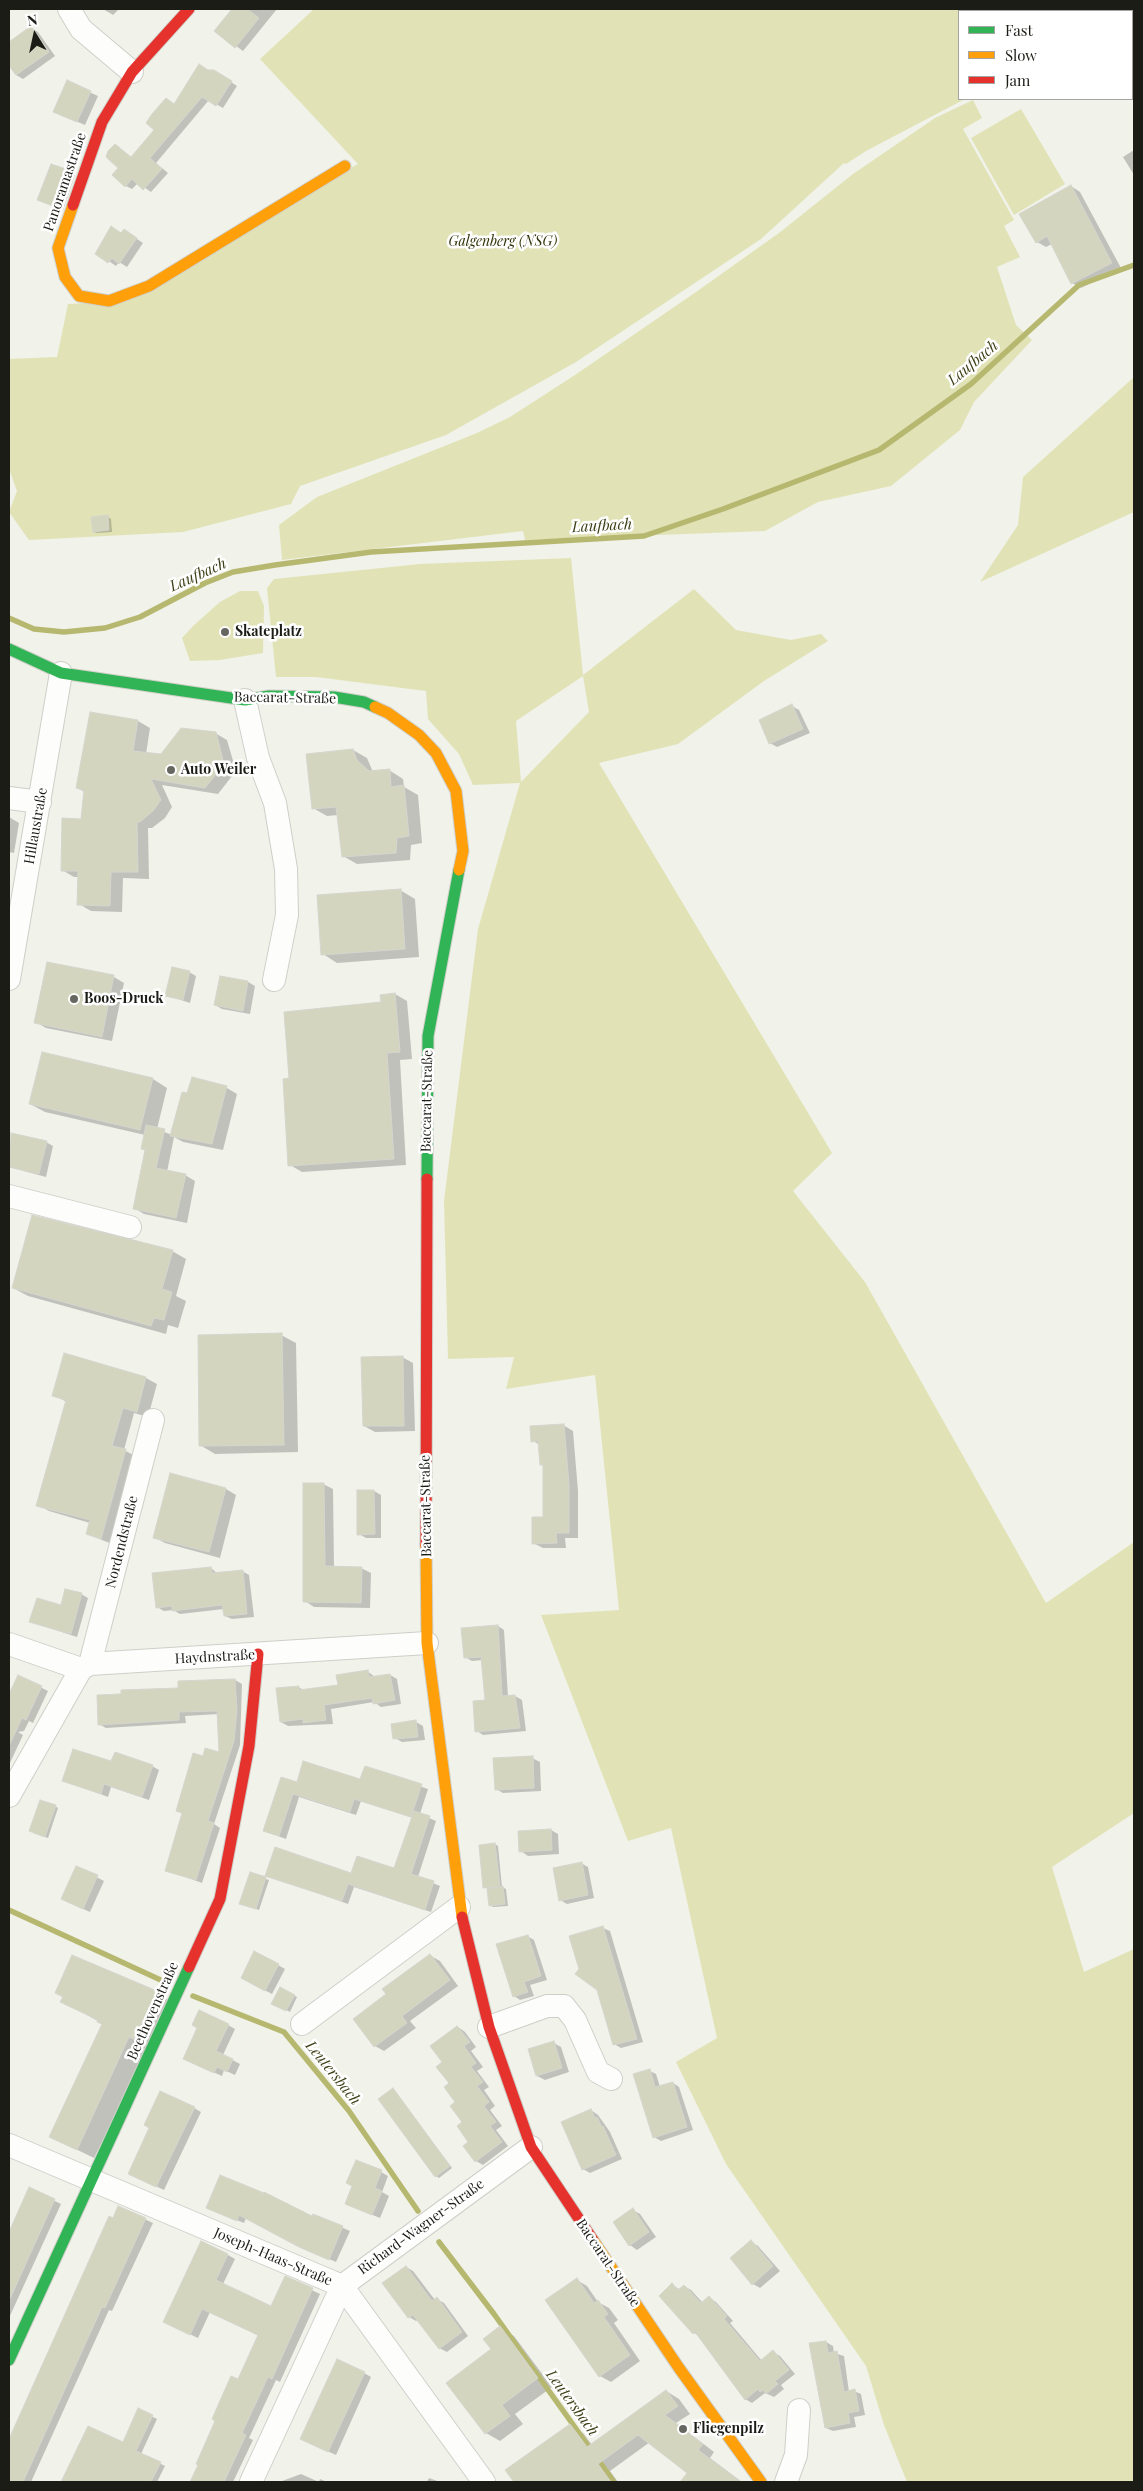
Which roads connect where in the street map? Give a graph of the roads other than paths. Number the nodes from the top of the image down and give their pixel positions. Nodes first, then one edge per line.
1 (69, 9) edge
2 (189, 9) edge
3 (132, 72) junction
4 (345, 166) dead end
5 (9, 649) edge
6 (61, 673) junction
7 (245, 700) junction
8 (9, 798) edge
9 (40, 802) junction
10 (9, 979) edge
11 (274, 980) dead end
12 (9, 1196) edge
13 (130, 1227) dead end
14 (153, 1420) dead end
15 (427, 1643) junction
16 (9, 1644) edge
17 (258, 1654) junction
18 (86, 1667) junction
19 (9, 1796) edge
20 (459, 1908) junction
21 (302, 2024) dead end
22 (489, 2027) junction
23 (611, 2079) dead end
24 (9, 2145) edge
25 (531, 2147) junction
26 (92, 2179) junction
27 (342, 2286) junction
28 (9, 2360) edge
29 (799, 2410) dead end
30 (251, 2482) edge
31 (484, 2482) edge
32 (761, 2482) edge
33 (786, 2482) edge

1 - 3 street
2 - 3 street, Panoramastraße
3 - 4 street, Panoramastraße
5 - 6 street, Baccarat-Straße
6 - 7 street, Baccarat-Straße
6 - 9 street, Hillaustraße
7 - 11 street
7 - 15 street, Baccarat-Straße
8 - 9 street
9 - 10 street, Hillaustraße
12 - 13 street
14 - 18 street, Nordendstraße
15 - 17 street, Haydnstraße
15 - 20 street, Baccarat-Straße
16 - 18 street, Haydnstraße
17 - 18 street, Haydnstraße
17 - 26 street, Beethovenstraße
18 - 19 street, Nordendstraße
20 - 21 street
20 - 22 street, Baccarat-Straße
22 - 23 street
22 - 25 street, Baccarat-Straße
24 - 26 street, Joseph-Haas-Straße
25 - 27 street, Richard-Wagner-Straße
25 - 32 street, Baccarat-Straße
26 - 27 street, Joseph-Haas-Straße
26 - 28 street, Beethovenstraße
27 - 30 street, Richard-Wagner-Straße
27 - 31 street, Joseph-Haas-Straße
29 - 33 street

